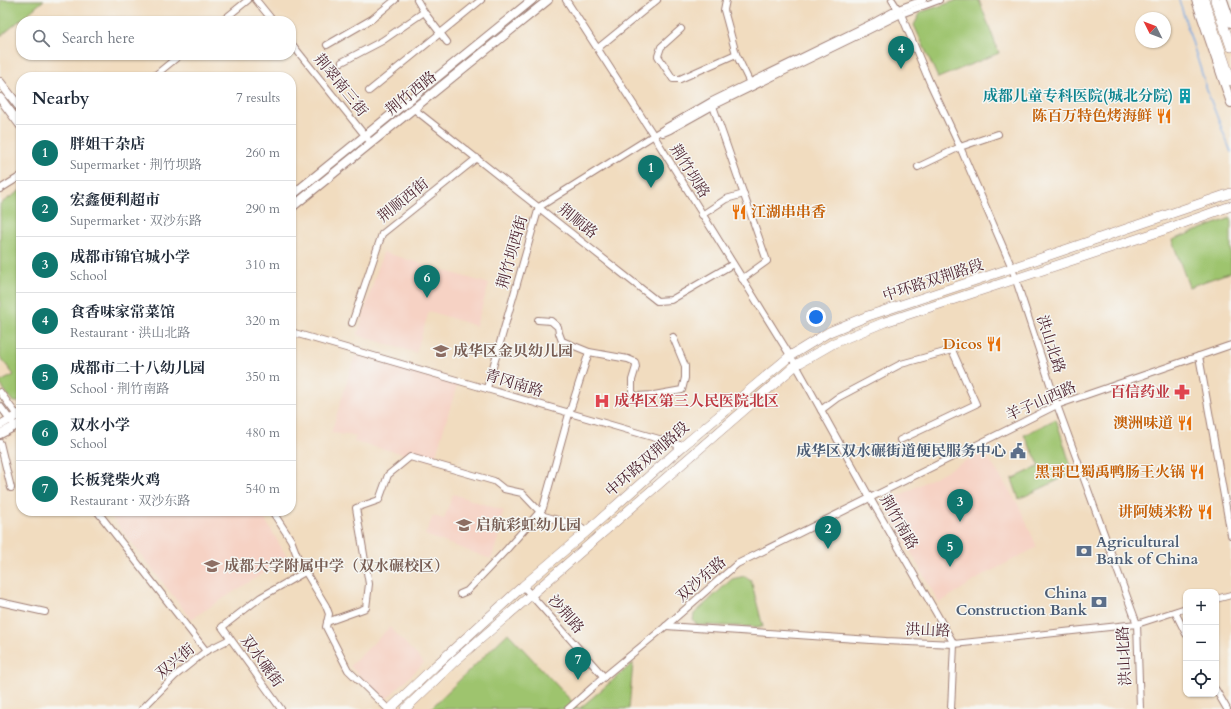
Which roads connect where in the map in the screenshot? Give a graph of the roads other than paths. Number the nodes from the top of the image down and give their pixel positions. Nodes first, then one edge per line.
1 (248, 0) edge
2 (256, 0) edge
3 (395, 0) edge
4 (417, 0) edge
5 (481, 0) edge
6 (532, 0) edge
7 (548, 0) edge
8 (566, 0) edge
9 (657, 0) edge
10 (726, 0) edge
11 (892, 0) edge
12 (923, 0) edge
13 (939, 0) edge
14 (1196, 0) edge
15 (1204, 0) edge
16 (1215, 0) edge
17 (1223, 0) edge
18 (900, 11) junction
19 (424, 12) junction
20 (228, 16) edge
21 (269, 16) edge
22 (1231, 23) edge
23 (681, 29) dead end
24 (440, 33) junction
25 (447, 42) dead end
26 (327, 45) dead end
27 (1231, 47) edge
28 (598, 48) junction
29 (296, 49) edge
30 (736, 54) junction
31 (174, 60) edge
32 (342, 62) dead end
33 (159, 72) edge
34 (1231, 80) edge
35 (0, 82) edge
36 (751, 85) junction
37 (369, 91) dead end
38 (0, 98) edge
39 (16, 103) edge
40 (1231, 103) edge
41 (713, 106) junction
42 (414, 108) junction
43 (16, 119) edge
44 (998, 134) dead end
45 (654, 136) junction
46 (368, 139) junction
47 (960, 147) junction
48 (477, 158) junction
49 (918, 167) dead end
50 (16, 179) edge
51 (0, 189) edge
52 (296, 192) edge
53 (1231, 193) edge
54 (744, 194) junction
55 (296, 204) edge
56 (1231, 206) edge
57 (539, 207) junction
58 (702, 215) junction
59 (733, 264) junction
60 (1012, 268) junction
61 (742, 279) junction
62 (1015, 279) junction
63 (538, 320) dead end
64 (352, 323) dead end
65 (296, 333) edge
66 (673, 337) dead end
67 (1231, 345) edge
68 (589, 352) junction
69 (790, 356) junction
70 (1199, 356) junction
71 (796, 365) junction
72 (487, 388) junction
73 (0, 392) edge
74 (1057, 405) junction
75 (0, 406) edge
76 (821, 410) junction
77 (568, 414) junction
78 (16, 418) edge
79 (16, 419) edge
80 (16, 420) edge
81 (16, 421) edge
82 (0, 424) edge
83 (0, 434) edge
84 (900, 440) dead end
85 (0, 443) edge
86 (683, 446) junction
87 (11, 488) dead end
88 (870, 498) junction
89 (540, 512) junction
90 (101, 516) edge
91 (275, 516) edge
92 (586, 532) junction
93 (1231, 535) edge
94 (305, 572) junction
95 (523, 586) junction
96 (460, 594) dead end
97 (532, 595) junction
98 (1231, 595) edge
99 (1219, 598) edge
100 (0, 602) edge
101 (1183, 609) edge
102 (45, 612) dead end
103 (1175, 612) junction
104 (327, 622) junction
105 (1137, 624) junction
106 (666, 626) junction
107 (1183, 628) edge
108 (230, 639) junction
109 (954, 644) junction
110 (206, 651) junction
111 (604, 677) junction
112 (1219, 695) edge
113 (142, 709) edge
114 (281, 709) edge
115 (389, 709) edge
116 (405, 709) edge
117 (568, 709) edge
118 (951, 709) edge
119 (1140, 709) edge
120 (1227, 709) edge

1 - 20 street
2 - 21 street
3 - 26 street
4 - 19 street
5 - 24 street
6 - 46 main road, 荆竹西路
7 - 42 main road, 荆竹西路
8 - 28 street, 荆竹坝路
9 - 28 street
10 - 30 street
11 - 18 street, 洪山北路
12 - 18 street
13 - 18 street
14 - 40 main road
15 - 34 main road
16 - 27 main road
17 - 22 main road
18 - 36 street
18 - 47 street, 洪山北路
19 - 24 street
19 - 32 street
23 - 30 street
24 - 25 street
24 - 37 street
28 - 45 street, 荆竹坝路
29 - 46 street, 荆翠南三街
30 - 36 street
31 - 33 street
35 - 39 main road
36 - 41 street
36 - 45 street
38 - 43 main road
41 - 45 street
41 - 54 street
42 - 46 main road, 荆竹西路
42 - 48 street, 荆顺路
44 - 47 street
45 - 57 street, 荆竹坝西街
45 - 58 street, 荆竹坝路
46 - 52 main road, 荆竹西路
46 - 55 main road, 荆竹西路
47 - 49 street
47 - 60 street, 洪山北路
48 - 57 street, 荆顺路
48 - 64 street, 荆顺西街
50 - 51 street
53 - 60 main road, 中环路双荆路段
54 - 58 street
54 - 61 street
56 - 62 main road, 中环路双荆路段
57 - 59 street, 荆顺路
57 - 72 street, 荆竹坝西街
58 - 59 street, 荆竹坝路
59 - 61 street, 荆竹坝路
60 - 62 street, 洪山北路
60 - 69 main road, 中环路双荆路段
61 - 69 street, 荆竹坝路
62 - 71 main road, 中环路双荆路段
62 - 74 street, 洪山北路
63 - 68 street
65 - 72 street, 青冈南路
66 - 68 street
67 - 70 street, 羊子山西路
68 - 77 street
69 - 71 street, 荆竹南路
69 - 86 main road, 中环路双荆路段
70 - 74 street, 羊子山西路
70 - 93 street
71 - 76 street, 荆竹南路
71 - 97 main road, 中环路双荆路段
72 - 77 street, 青冈南路
73 - 78 street
74 - 88 street, 羊子山西路
74 - 105 street, 洪山北路
75 - 79 street
76 - 84 street
76 - 88 street, 荆竹南路
77 - 86 street, 青冈南路
77 - 89 street
80 - 82 main road
81 - 83 main road
85 - 87 street
86 - 92 main road, 中环路双荆路段
88 - 106 street, 双沙东路
88 - 109 street, 荆竹南路
89 - 92 street
89 - 96 street
89 - 104 street
90 - 110 street
91 - 94 street
92 - 95 main road, 中环路双荆路段
94 - 104 street
94 - 108 street, 双水碾街
95 - 97 street, 沙荆路
95 - 115 main road, 中环路双荆路段
97 - 111 street, 沙荆路
97 - 116 main road, 中环路双荆路段
98 - 99 street
100 - 102 street
101 - 103 street, 洪山路
103 - 105 street, 洪山路
103 - 107 street
104 - 115 street
105 - 109 street, 洪山路
105 - 119 street, 洪山北路
106 - 109 street, 洪山路
106 - 111 street, 双沙东路
108 - 110 street, 双兴街
108 - 114 street, 双水碾街
109 - 118 street
110 - 113 street, 双兴街
111 - 117 street, 双沙东路
112 - 120 street

